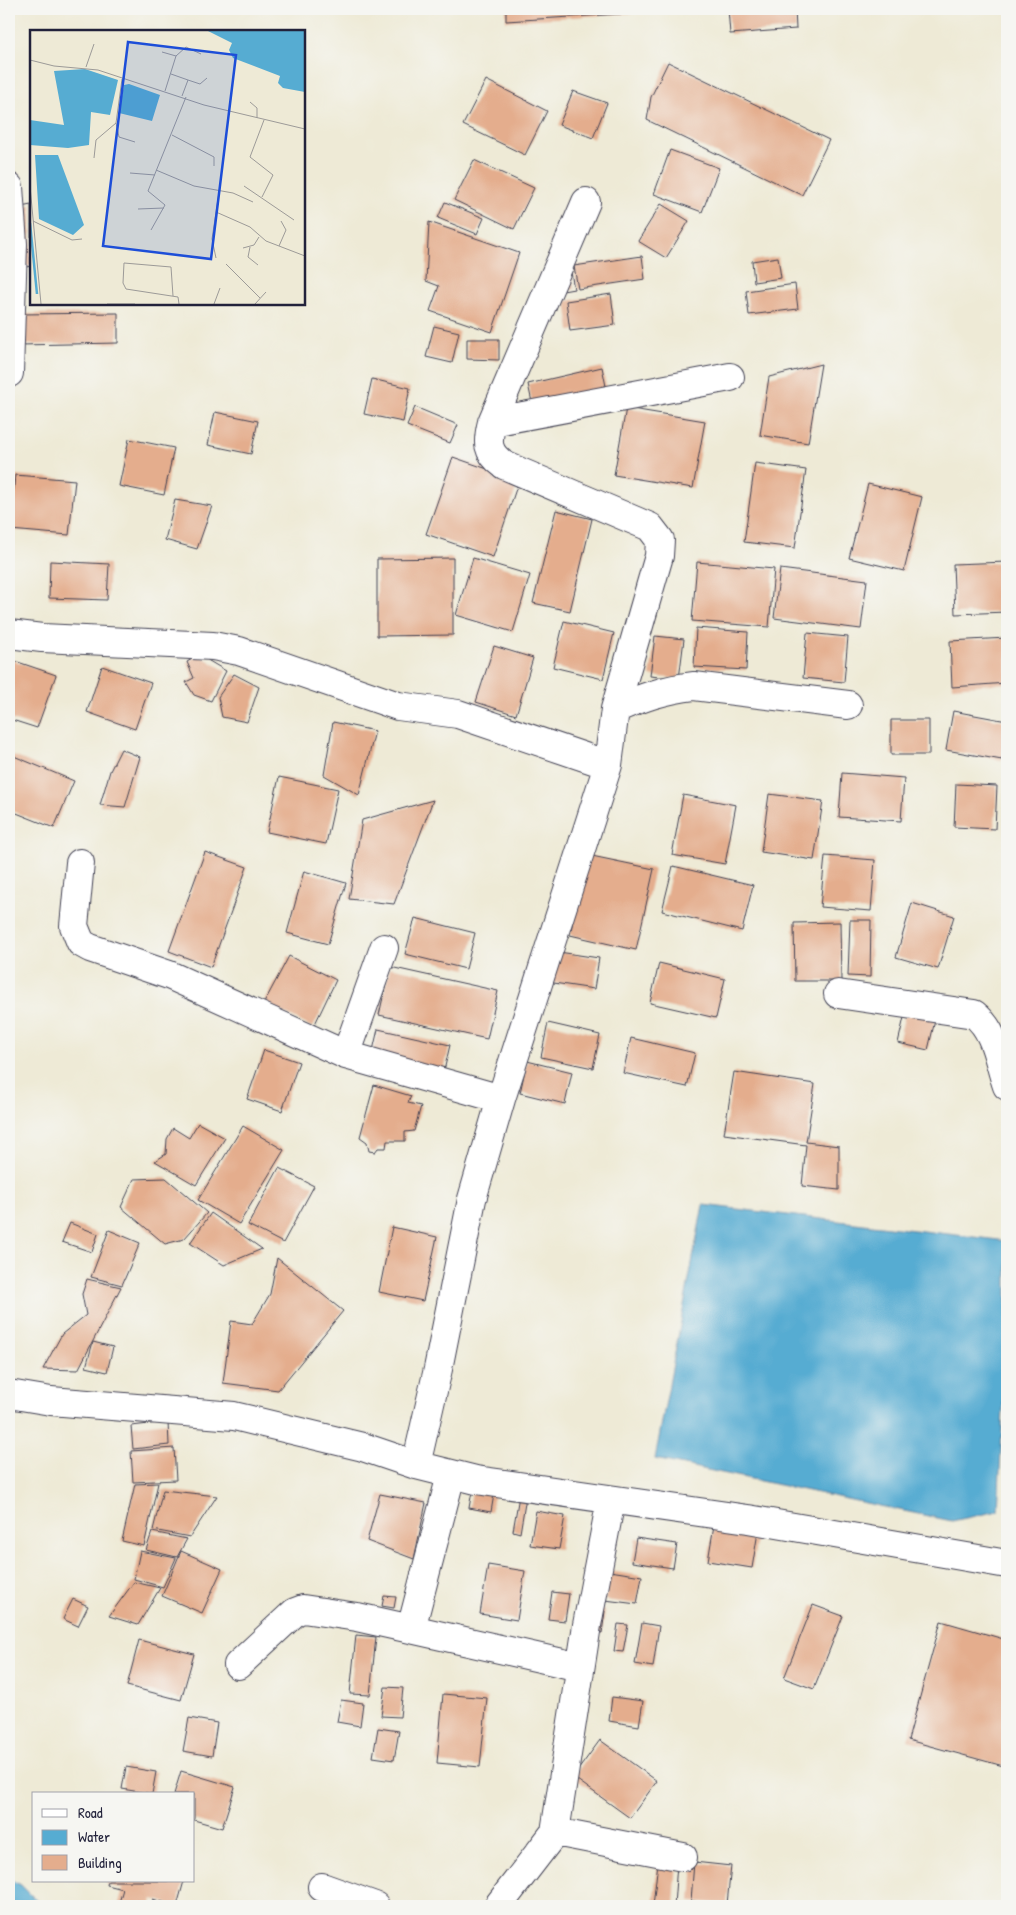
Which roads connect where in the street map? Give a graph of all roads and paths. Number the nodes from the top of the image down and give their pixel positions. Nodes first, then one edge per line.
1 (9, 187) edge
2 (586, 202) dead end
3 (9, 372) edge
4 (730, 377) dead end
5 (492, 422) junction
6 (9, 634) edge
7 (848, 705) dead end
8 (615, 709) junction
9 (608, 765) junction
10 (80, 863) dead end
11 (384, 948) dead end
12 (838, 994) dead end
13 (346, 1054) junction
14 (1007, 1086) edge
15 (500, 1099) junction
16 (9, 1394) edge
17 (416, 1465) junction
18 (451, 1475) junction
19 (611, 1500) junction
20 (1007, 1564) edge
21 (411, 1629) junction
22 (238, 1665) dead end
23 (580, 1667) junction
24 (555, 1832) junction
25 (683, 1857) dead end
26 (322, 1887) dead end
27 (374, 1906) edge
28 (498, 1906) edge

1 - 3 street
2 - 5 street
4 - 5 street
5 - 8 street
6 - 9 street
7 - 8 street
8 - 9 street
9 - 15 street
10 - 13 street
11 - 13 street
12 - 14 street
13 - 15 street
15 - 17 street
16 - 17 street
17 - 18 street
18 - 19 street
18 - 21 street
19 - 20 street
19 - 23 street
21 - 22 street
21 - 23 street
23 - 24 street
24 - 25 street
24 - 28 street
26 - 27 street

